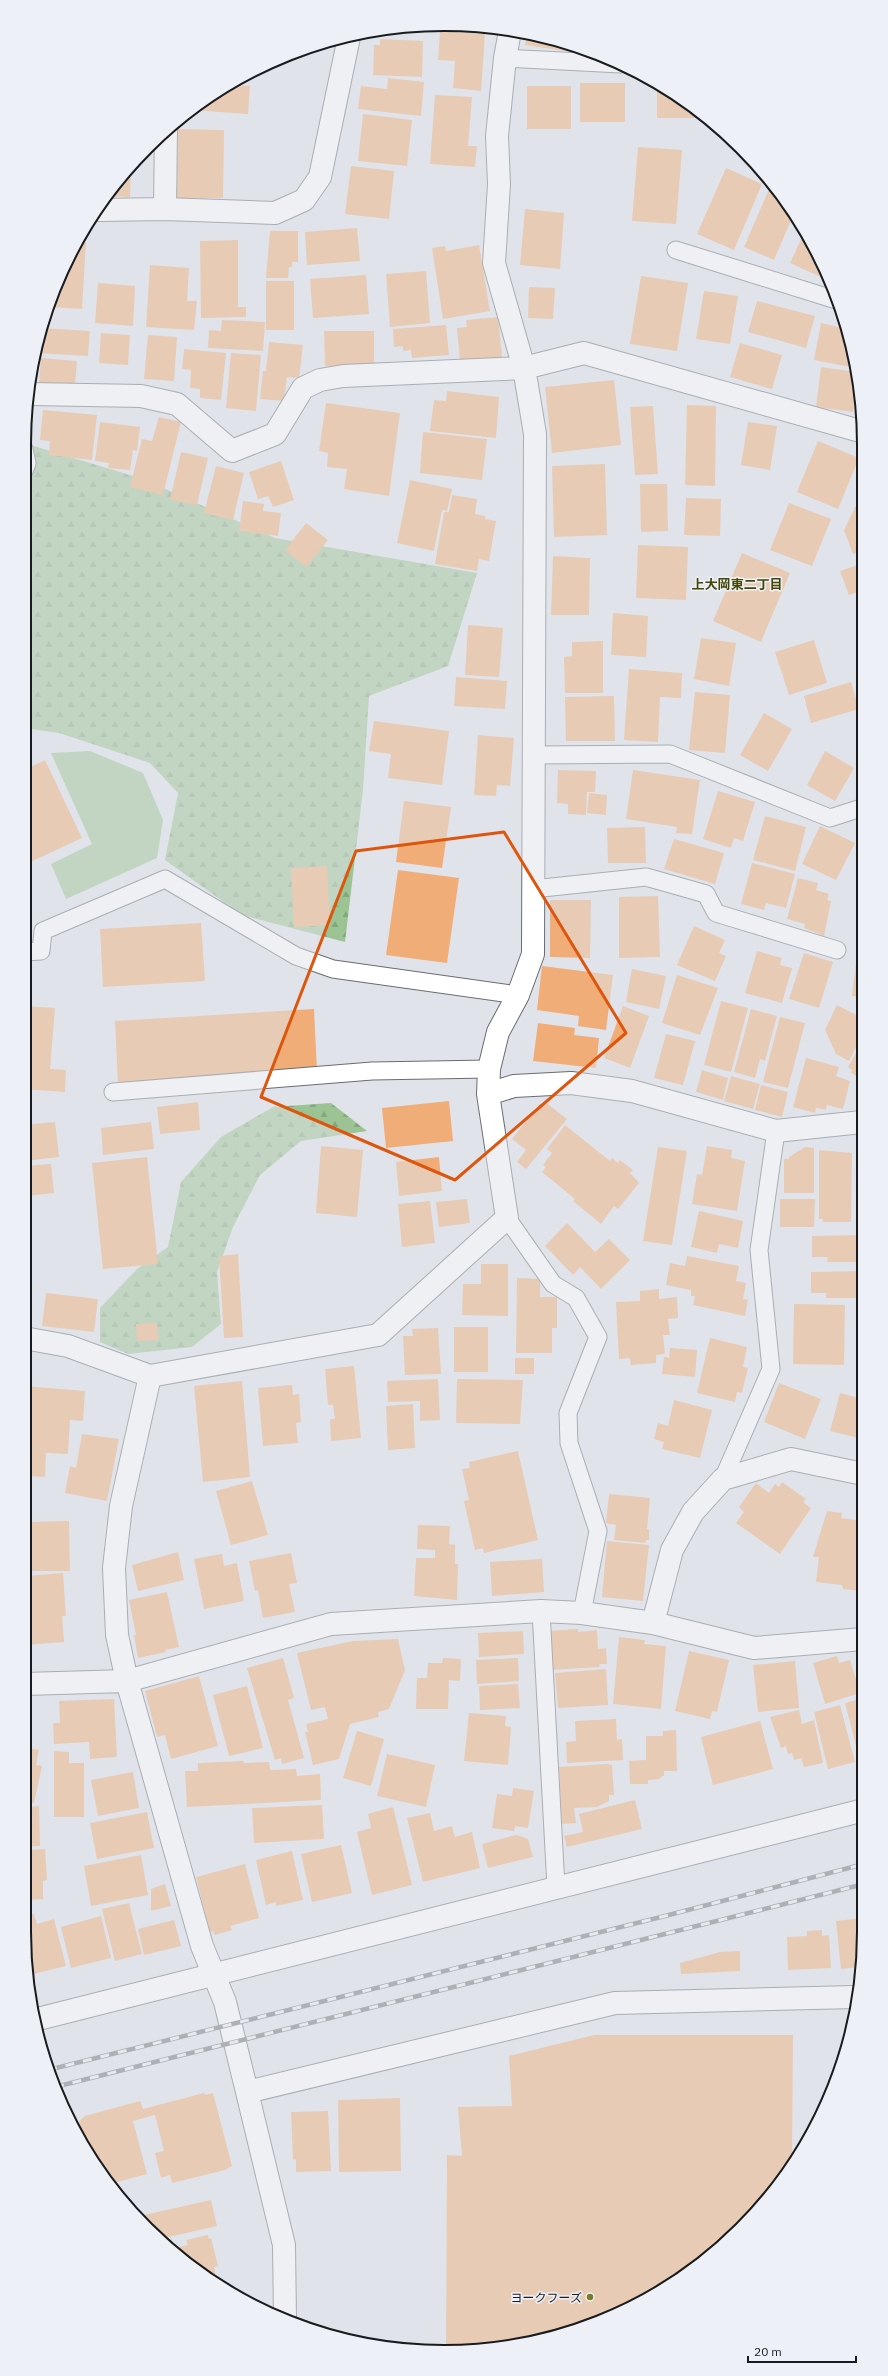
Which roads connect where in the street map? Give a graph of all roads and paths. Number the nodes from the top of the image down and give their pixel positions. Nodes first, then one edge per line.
1 (509, 37) edge
2 (348, 42) edge
3 (504, 58) junction
4 (604, 63) edge
5 (166, 139) edge
6 (165, 209) junction
7 (104, 210) edge
8 (676, 250) dead end
9 (830, 298) edge
10 (524, 368) junction
11 (35, 394) edge
12 (857, 431) edge
13 (534, 755) junction
14 (857, 809) edge
15 (533, 889) junction
16 (837, 950) dead end
17 (31, 951) edge
18 (518, 995) junction
19 (489, 1070) junction
20 (113, 1092) dead end
21 (488, 1094) junction
22 (857, 1123) edge
23 (776, 1132) junction
24 (507, 1218) junction
25 (31, 1339) edge
26 (150, 1376) junction
27 (857, 1473) edge
28 (723, 1479) junction
29 (540, 1611) junction
30 (582, 1613) junction
31 (653, 1623) junction
32 (857, 1639) edge
33 (127, 1681) junction
34 (31, 1684) edge
35 (857, 1812) edge
36 (556, 1887) junction
37 (215, 1975) junction
38 (851, 1997) edge
39 (40, 2018) edge
40 (247, 2092) junction
41 (285, 2313) edge

1 - 3 street
2 - 6 street
3 - 4 lane
3 - 10 street
5 - 6 street
6 - 7 street
8 - 9 lane
10 - 11 street
10 - 12 street
10 - 13 street
13 - 14 lane
13 - 15 street
15 - 16 lane
15 - 18 street
17 - 18 lane
18 - 19 street
19 - 20 lane
19 - 21 street
21 - 23 street
21 - 24 street
22 - 23 street
23 - 28 lane
24 - 26 street
24 - 30 lane
25 - 26 street
26 - 33 street
27 - 28 street
28 - 31 street
29 - 30 street
29 - 33 street
29 - 36 lane
30 - 31 street
31 - 32 street
33 - 34 street
33 - 37 street
35 - 36 street
36 - 37 street
37 - 39 street
37 - 40 street
38 - 40 street
40 - 41 street

